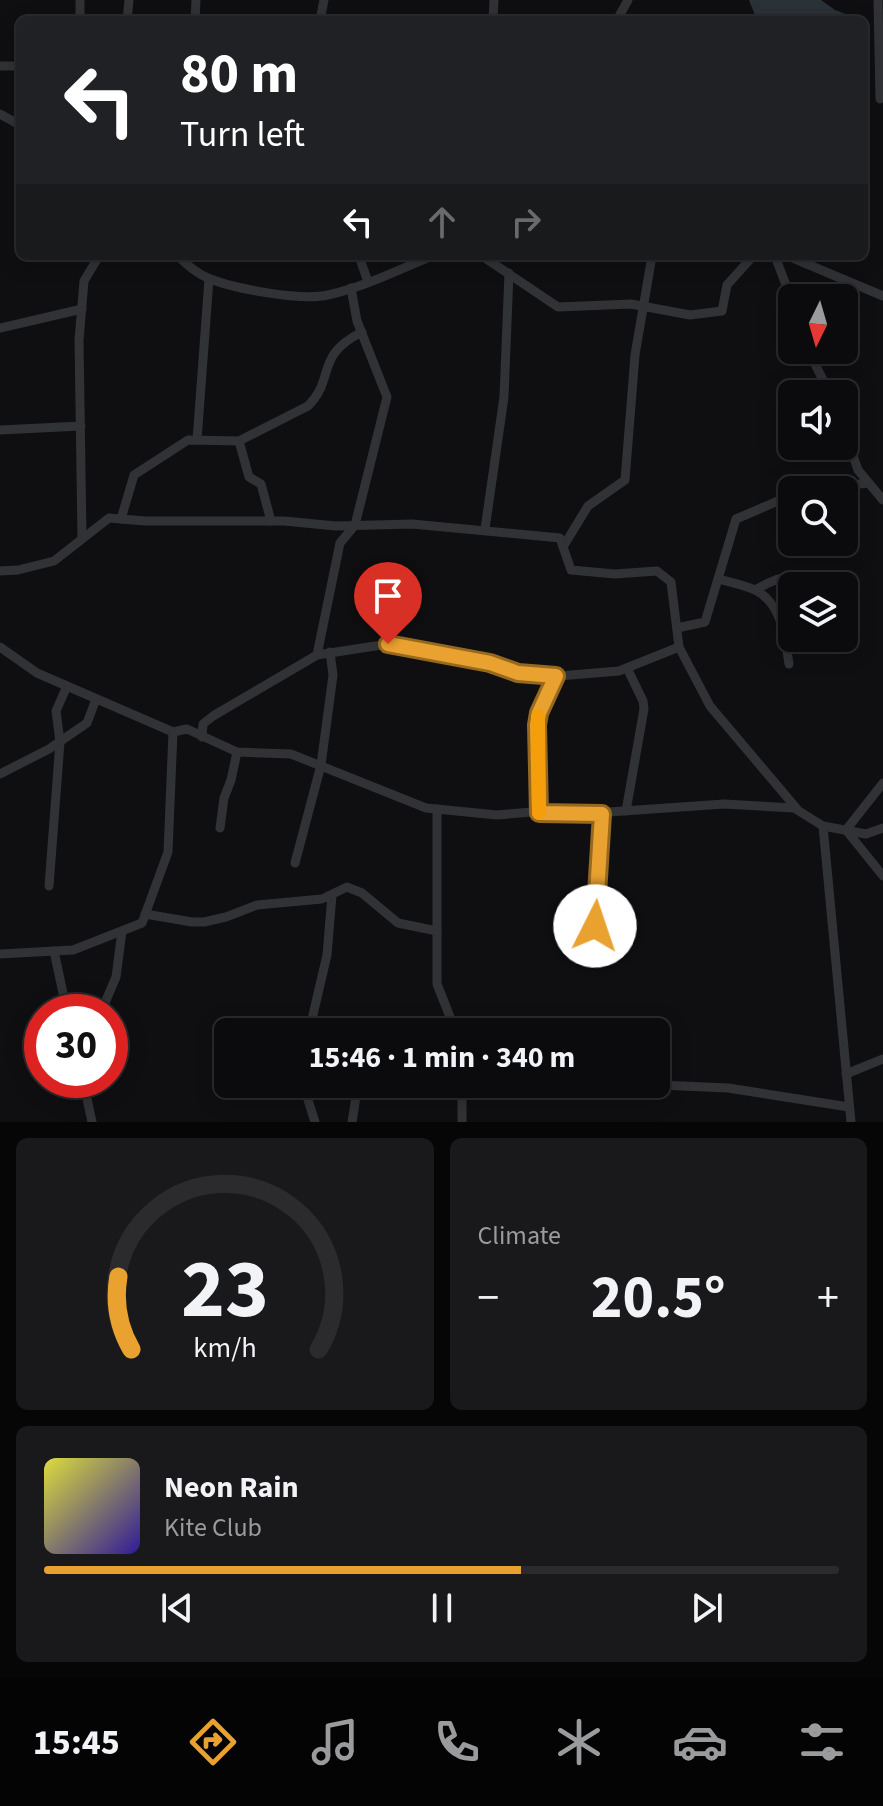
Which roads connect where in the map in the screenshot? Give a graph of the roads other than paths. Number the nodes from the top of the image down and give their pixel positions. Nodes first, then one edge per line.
1 (878, 0) edge
2 (880, 99) dead end
3 (97, 260) edge
4 (182, 260) edge
5 (360, 260) edge
6 (422, 260) edge
7 (488, 260) edge
8 (651, 260) edge
9 (749, 260) edge
10 (777, 260) edge
11 (798, 260) edge
12 (509, 273) junction
13 (209, 279) junction
14 (368, 282) junction
15 (786, 284) edge
16 (351, 288) junction
17 (883, 296) edge
18 (644, 305) junction
19 (82, 309) junction
20 (0, 328) edge
21 (362, 332) junction
22 (81, 426) junction
23 (0, 430) edge
24 (197, 440) junction
25 (239, 441) junction
26 (854, 460) edge
27 (868, 483) junction
28 (858, 484) edge
29 (883, 500) edge
30 (778, 501) edge
31 (121, 519) junction
32 (271, 521) junction
33 (355, 525) junction
34 (485, 529) junction
35 (82, 537) junction
36 (563, 547) junction
37 (0, 571) edge
38 (778, 578) edge
39 (718, 579) junction
40 (755, 590) junction
41 (677, 628) junction
42 (0, 647) edge
43 (679, 647) junction
44 (330, 652) junction
45 (317, 655) junction
46 (789, 664) dead end
47 (627, 668) junction
48 (556, 676) junction
49 (67, 686) junction
50 (96, 699) junction
51 (173, 732) junction
52 (202, 737) junction
53 (60, 742) junction
54 (237, 752) junction
55 (321, 765) junction
56 (0, 774) edge
57 (883, 783) edge
58 (437, 809) junction
59 (797, 809) junction
60 (626, 811) junction
61 (539, 813) junction
62 (602, 814) junction
63 (823, 826) junction
64 (220, 828) dead end
65 (883, 828) edge
66 (846, 830) junction
67 (295, 863) dead end
68 (883, 876) edge
69 (49, 886) dead end
70 (332, 895) junction
71 (145, 914) junction
72 (595, 926) dead end
73 (122, 931) junction
74 (437, 931) junction
75 (54, 951) junction
76 (0, 954) edge
77 (63, 994) edge
78 (109, 994) edge
79 (312, 1018) edge
80 (450, 1018) edge
81 (883, 1059) edge
82 (846, 1074) junction
83 (670, 1085) edge
84 (87, 1098) edge
85 (307, 1098) edge
86 (356, 1098) edge
87 (462, 1098) edge
88 (849, 1107) junction
89 (92, 1122) edge
90 (315, 1122) edge
91 (352, 1122) edge
92 (462, 1122) edge
93 (851, 1122) edge

1 - 2 street
3 - 19 street
4 - 13 street
5 - 14 street
6 - 14 street
7 - 12 street
8 - 18 street
9 - 18 street
10 - 15 street
11 - 17 street
12 - 18 street
12 - 34 street
13 - 16 street
13 - 24 street
14 - 16 street
16 - 21 street
18 - 36 street
19 - 20 street
19 - 22 street
21 - 25 street
21 - 33 street
22 - 23 street
22 - 35 street
24 - 25 street
24 - 31 street
25 - 32 street
26 - 27 street
27 - 28 street
27 - 29 street
30 - 39 street
31 - 32 street
31 - 35 street
32 - 33 street
33 - 34 street
33 - 45 street
34 - 36 street
35 - 37 street
36 - 41 street
38 - 40 street
39 - 40 street
39 - 41 street
40 - 46 street
41 - 43 street
42 - 49 street
43 - 47 street
43 - 59 street
44 - 45 street
44 - 48 street
44 - 55 street
45 - 52 street
47 - 48 street
47 - 60 street
48 - 61 street
49 - 50 street
49 - 53 street
50 - 51 street
50 - 53 street
51 - 52 street
51 - 71 street
52 - 54 street
53 - 56 street
53 - 69 street
54 - 55 street
54 - 64 street
55 - 58 street
55 - 67 street
57 - 66 street
58 - 61 street
58 - 74 street
59 - 60 street
59 - 63 street
60 - 62 street
61 - 62 street
62 - 72 street
63 - 66 street
63 - 82 street
65 - 66 street
66 - 68 street
70 - 71 street
70 - 74 street
70 - 79 street
71 - 73 street
73 - 75 street
73 - 78 street
74 - 80 street
75 - 76 street
75 - 77 street
81 - 82 street
82 - 88 street
83 - 88 street
84 - 89 street
85 - 90 street
86 - 91 street
87 - 92 street
88 - 93 street

